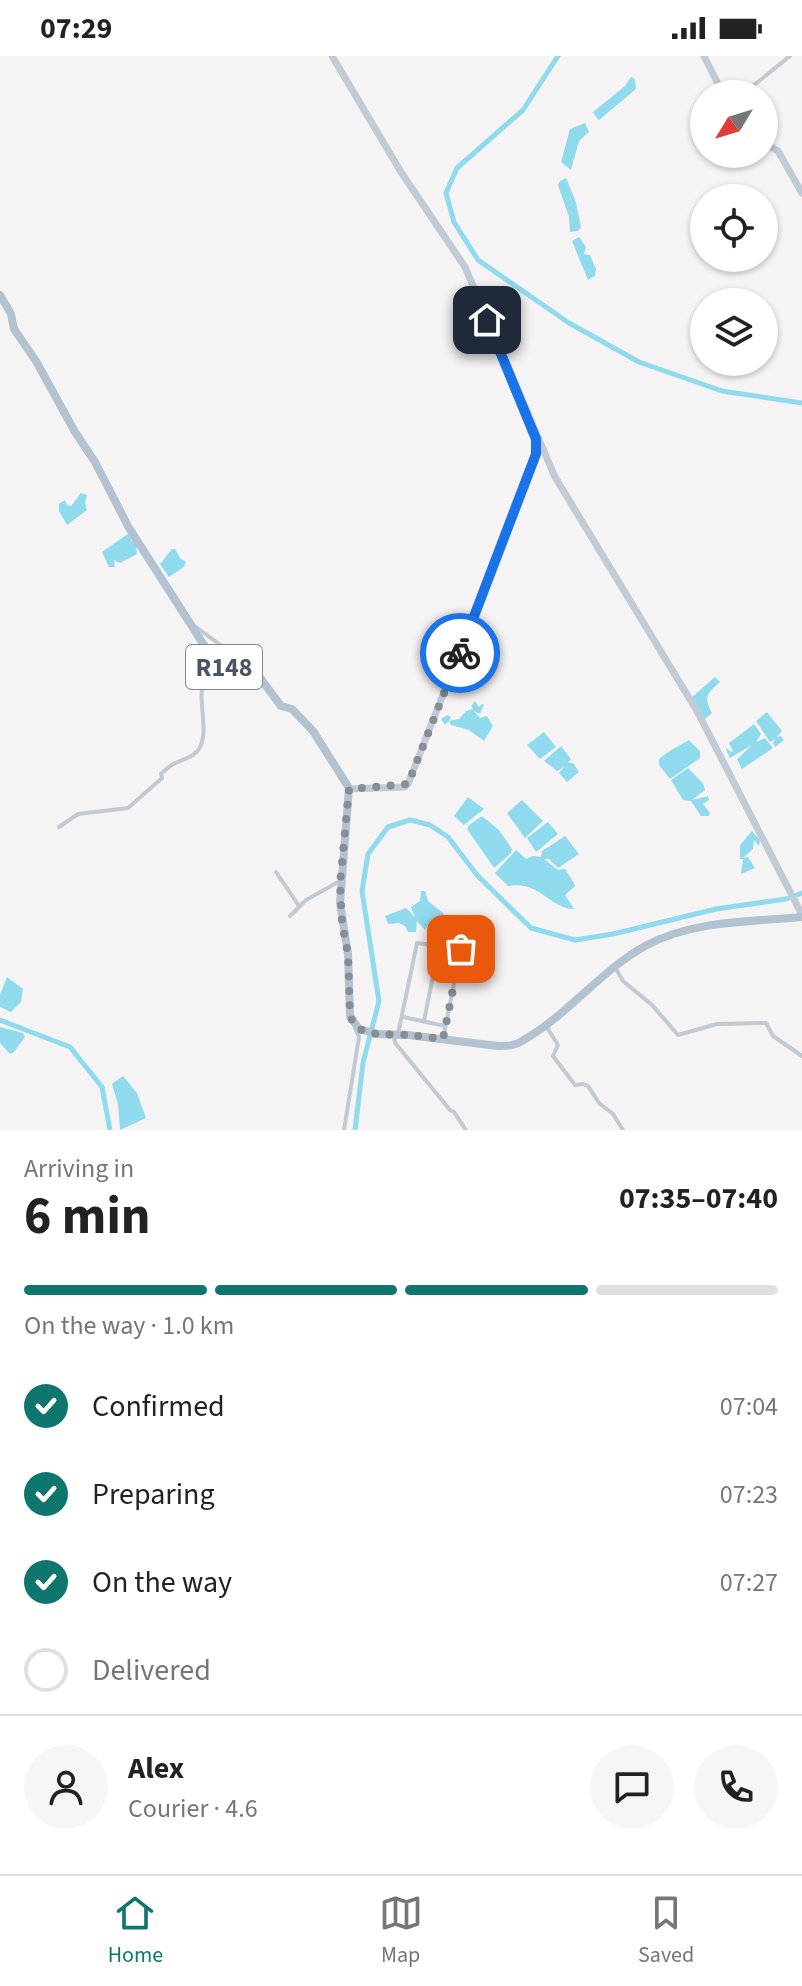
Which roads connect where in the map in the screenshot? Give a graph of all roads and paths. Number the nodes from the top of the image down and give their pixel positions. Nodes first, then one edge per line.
1 (332, 56) edge
2 (704, 56) edge
3 (790, 56) edge
4 (716, 80) edge
5 (760, 80) edge
6 (778, 151) edge
7 (802, 193) edge
8 (0, 295) edge
9 (536, 439) junction
10 (190, 623) junction
11 (239, 658) junction
12 (226, 667) junction
13 (349, 789) junction
14 (59, 827) dead end
15 (276, 872) dead end
16 (340, 881) junction
17 (299, 906) junction
18 (290, 916) dead end
19 (802, 916) edge
20 (439, 946) junction
21 (615, 967) junction
22 (403, 1017) junction
23 (424, 1021) junction
24 (545, 1024) junction
25 (356, 1026) junction
26 (445, 1026) junction
27 (395, 1034) junction
28 (443, 1039) junction
29 (802, 1056) edge
30 (344, 1130) edge
31 (466, 1130) edge
32 (623, 1130) edge

1 - 9 main road
2 - 4 main road
3 - 5 street
6 - 7 main road
8 - 10 main road, R148
9 - 13 main road
9 - 19 main road
10 - 11 street
10 - 12 main road, R148
11 - 12 main road, R148
11 - 13 main road, R148
12 - 14 street
13 - 16 main road
15 - 17 street
16 - 17 street
16 - 25 main road
17 - 18 street
19 - 21 main road
20 - 22 street
20 - 23 street
20 - 26 street
21 - 24 main road
21 - 29 street
22 - 23 street
22 - 27 street
23 - 26 street
24 - 28 main road
24 - 32 street
25 - 27 main road
25 - 30 street
26 - 28 street
27 - 28 main road
27 - 31 street

